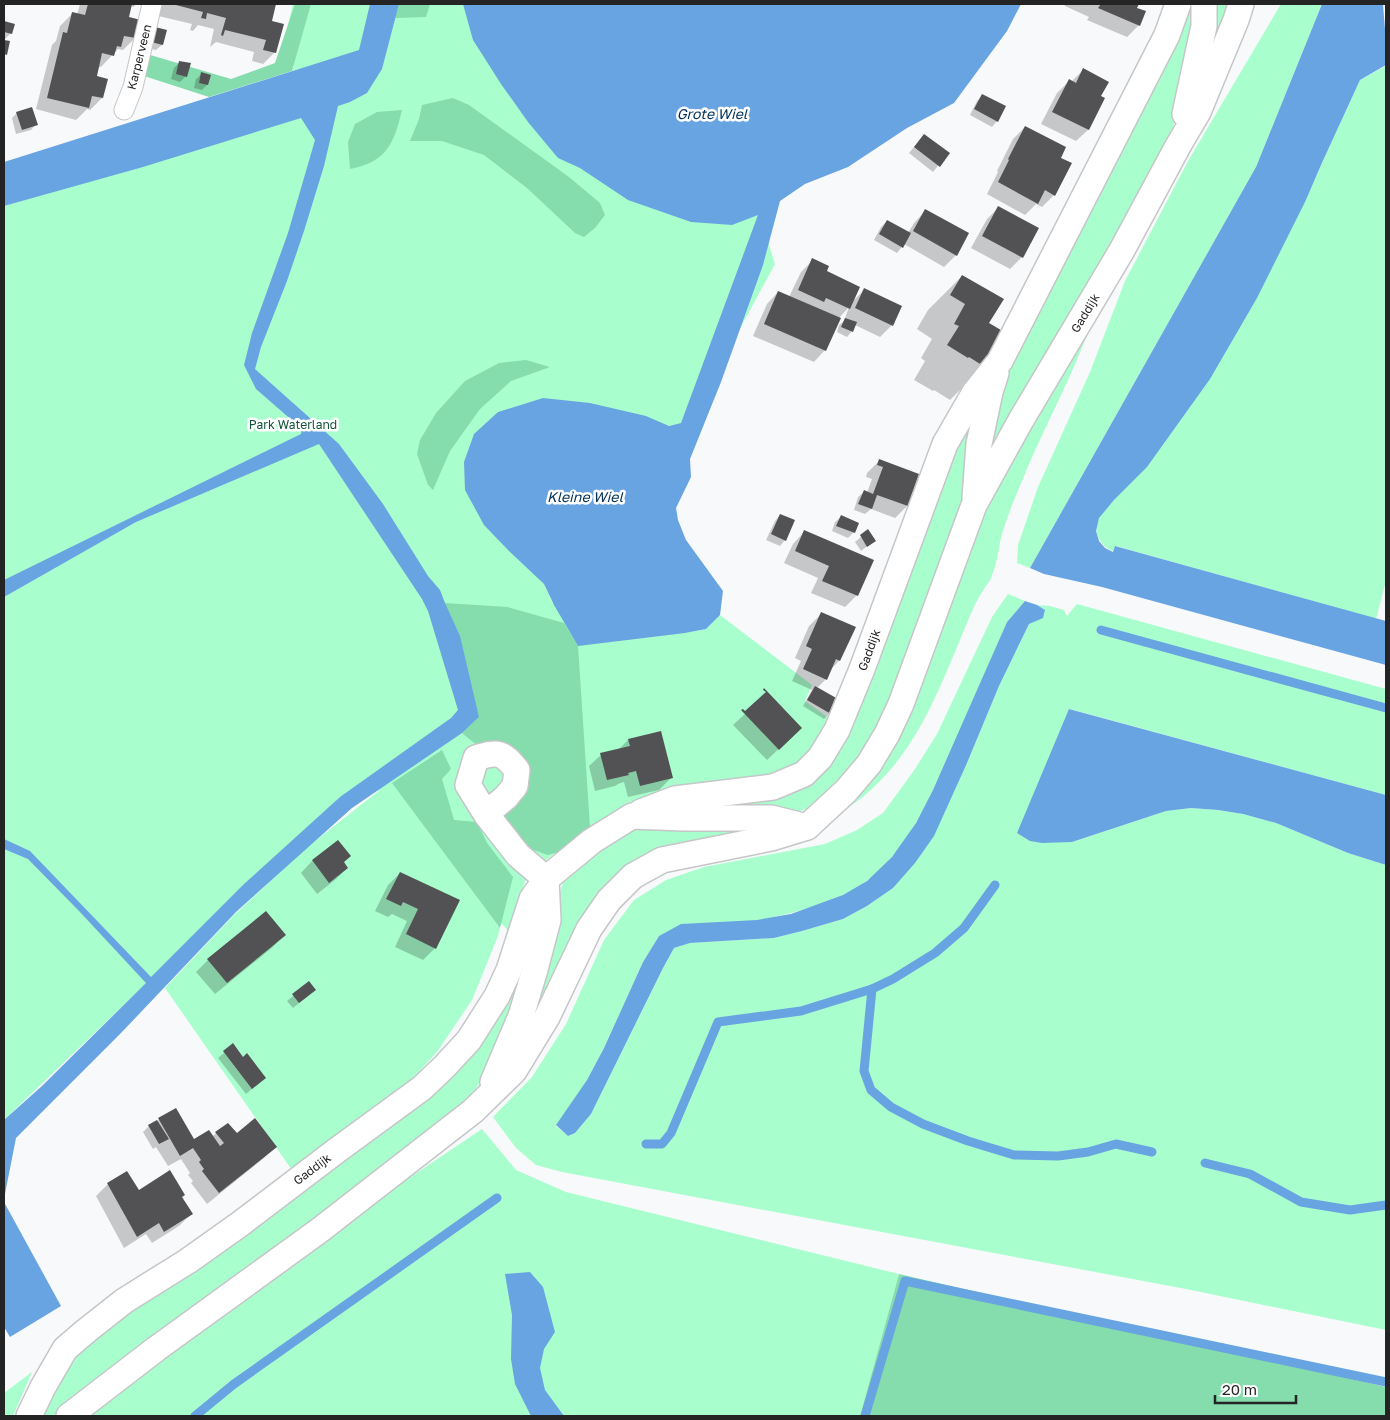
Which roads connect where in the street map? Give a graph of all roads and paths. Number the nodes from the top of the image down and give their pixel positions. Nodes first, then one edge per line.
1 (152, 4) edge
2 (1178, 4) edge
3 (1204, 4) edge
4 (1241, 4) edge
5 (124, 110) dead end
6 (1178, 146) junction
7 (1000, 361) junction
8 (974, 505) junction
9 (486, 814) dead end
10 (632, 816) junction
11 (808, 827) junction
12 (546, 879) junction
13 (486, 1098) junction
14 (29, 1416) edge
15 (69, 1416) edge

1 - 5 street, Karperveen
2 - 7 street, Gaddijk
3 - 6 street, Gaddijk
4 - 6 street, Gaddijk
6 - 8 street, Gaddijk
7 - 8 street, Gaddijk
7 - 10 street, Gaddijk
8 - 11 street, Gaddijk
9 - 12 street
10 - 11 street
10 - 12 street, Gaddijk
11 - 13 street, Gaddijk
12 - 13 street, Gaddijk
12 - 14 street, Gaddijk
13 - 15 street, Gaddijk

